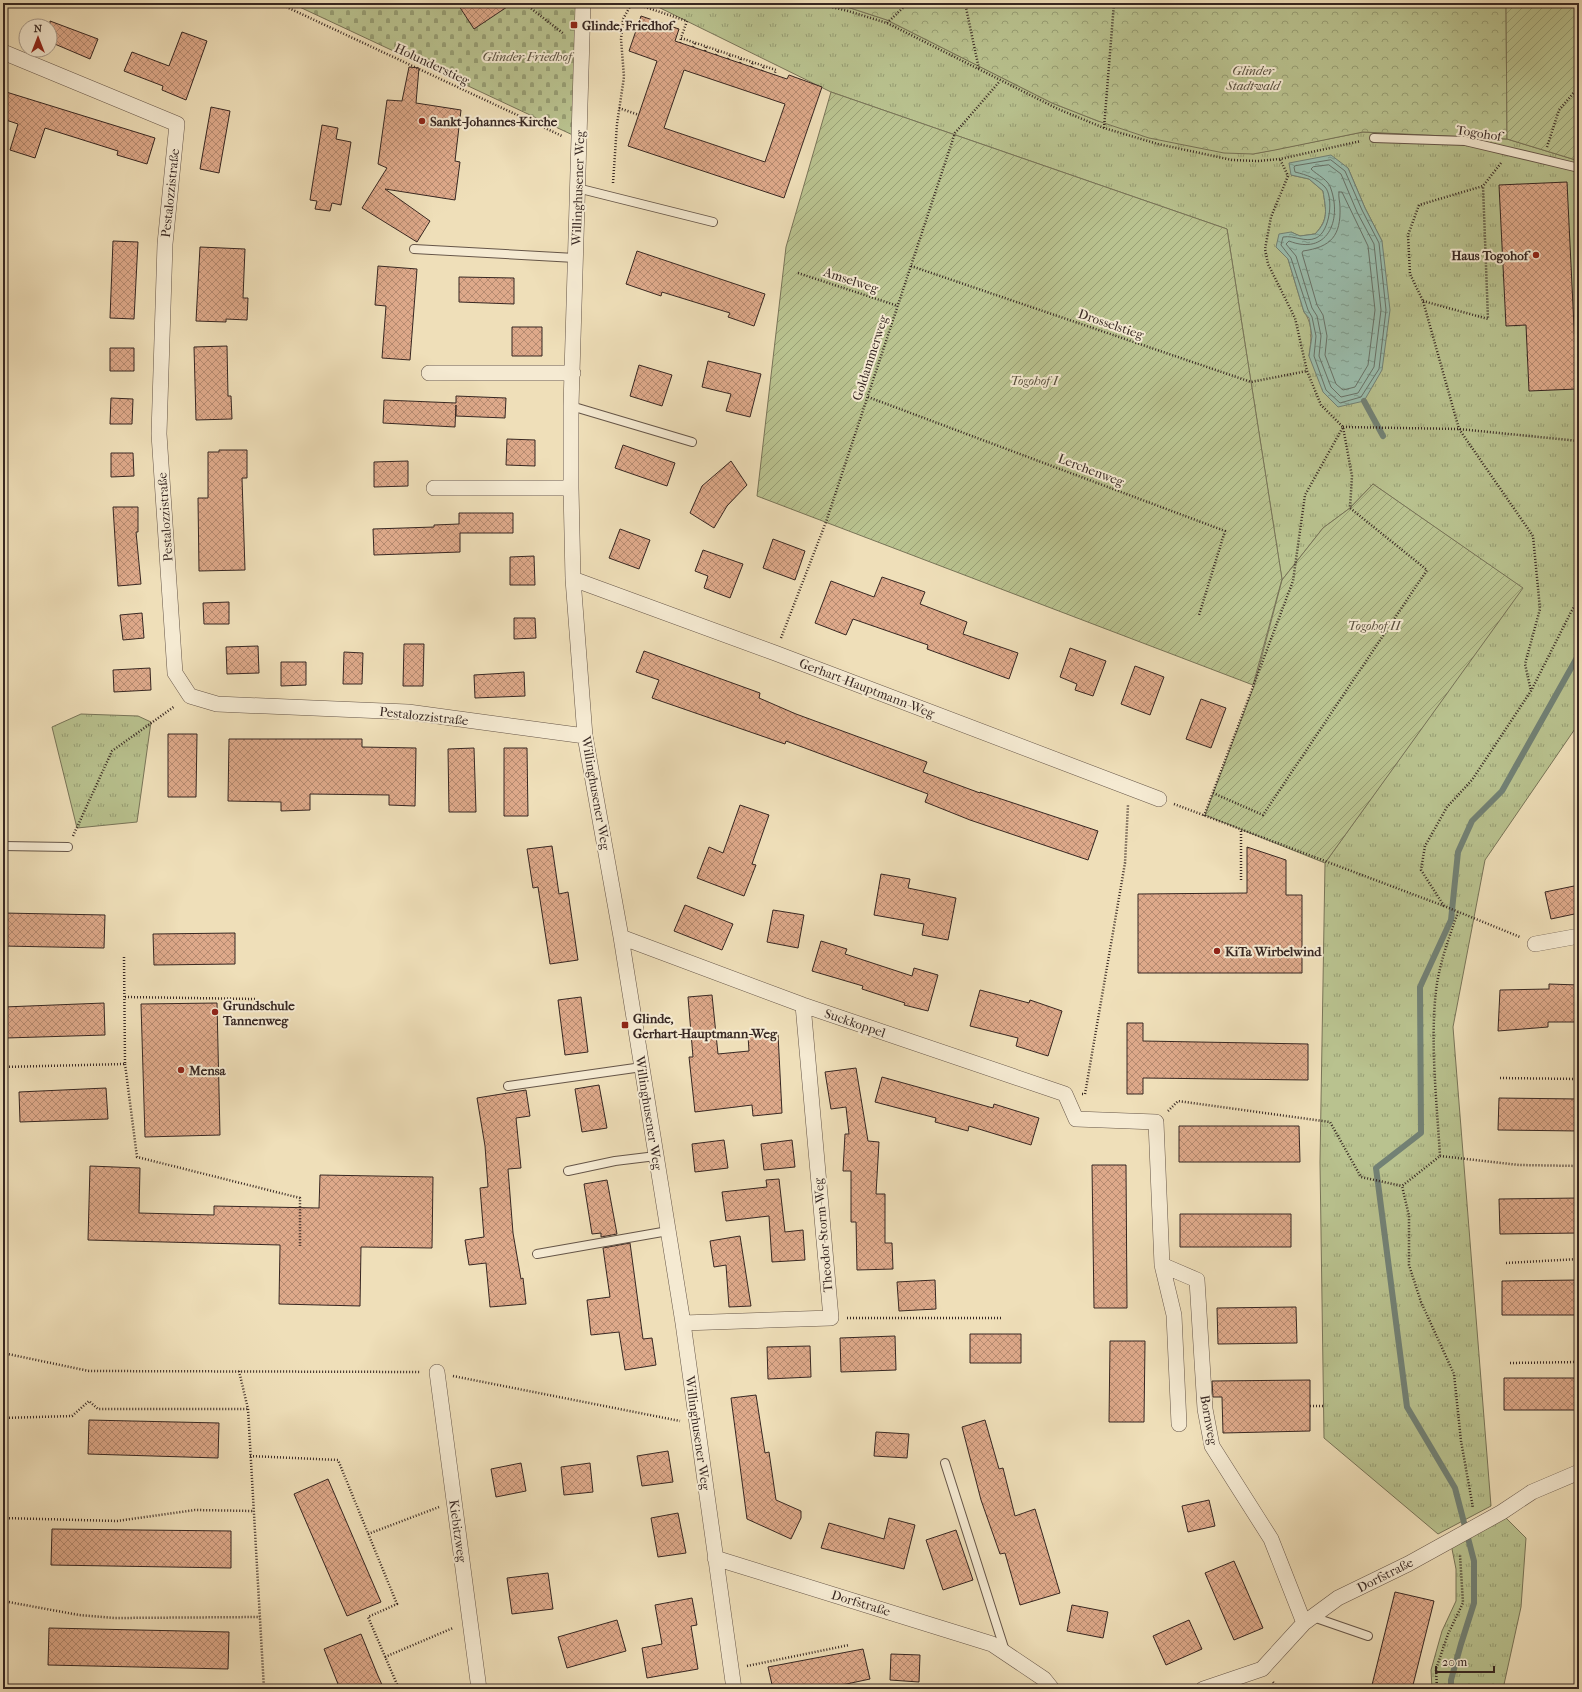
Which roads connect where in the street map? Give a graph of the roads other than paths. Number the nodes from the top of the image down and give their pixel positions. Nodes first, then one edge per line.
1 (583, 3) edge
2 (3, 52) edge
3 (1374, 138) road end
4 (1579, 168) edge
5 (577, 188) junction
6 (712, 222) dead end
7 (414, 249) dead end
8 (575, 258) junction
9 (429, 373) dead end
10 (573, 373) junction
11 (571, 406) junction
12 (692, 442) dead end
13 (434, 488) dead end
14 (571, 488) junction
15 (573, 579) junction
16 (585, 736) junction
17 (1159, 799) road end
18 (3, 846) edge
19 (68, 847) road end
20 (621, 936) junction
21 (1579, 936) edge
22 (1535, 944) road end
23 (802, 1005) junction
24 (642, 1067) junction
25 (508, 1086) dead end
26 (1156, 1122) joint
27 (656, 1156) junction
28 (568, 1172) dead end
29 (668, 1231) junction
30 (537, 1254) dead end
31 (1162, 1265) junction
32 (1174, 1315) junction
33 (1200, 1321) junction
34 (683, 1322) junction
35 (437, 1372) road end
36 (1179, 1424) dead end
37 (945, 1463) dead end
38 (1579, 1472) edge
39 (715, 1558) junction
40 (1308, 1620) junction
41 (1368, 1636) dead end
42 (1006, 1653) junction
43 (479, 1689) edge
44 (734, 1689) edge
45 (1052, 1689) edge
46 (1203, 1689) edge

1 - 5 street, Willinghusener Weg
2 - 16 street, Pestalozzistraße
3 - 4 lane, Togohof
5 - 6 lane
5 - 8 street, Willinghusener Weg
7 - 8 lane
8 - 10 street, Willinghusener Weg
9 - 10 street
10 - 11 street, Willinghusener Weg
11 - 12 lane
11 - 14 street, Willinghusener Weg
13 - 14 street
14 - 15 street, Willinghusener Weg
15 - 16 street, Willinghusener Weg
15 - 17 street, Gerhart-Hauptmann-Weg
16 - 20 street, Willinghusener Weg
18 - 19 lane
20 - 23 street, Suckkoppel
20 - 24 street, Willinghusener Weg
21 - 22 street
23 - 26 street, Suckkoppel
23 - 34 street, Theodor-Storm-Weg
24 - 25 lane
24 - 27 street, Willinghusener Weg
26 - 31 street, Bornweg
27 - 28 lane
27 - 29 street, Willinghusener Weg
29 - 30 lane
29 - 34 street, Willinghusener Weg
31 - 32 street, Bornweg
31 - 33 street, Bornweg
32 - 33 street
32 - 36 street, Bornweg
33 - 40 street, Bornweg
34 - 39 street, Willinghusener Weg
35 - 43 street, Kiebitzweg
37 - 42 lane
38 - 40 street, Dorfstraße
39 - 42 street, Dorfstraße
39 - 44 street, Willinghusener Weg
40 - 41 lane
40 - 46 street, Dorfstraße
42 - 45 street, Dorfstraße

